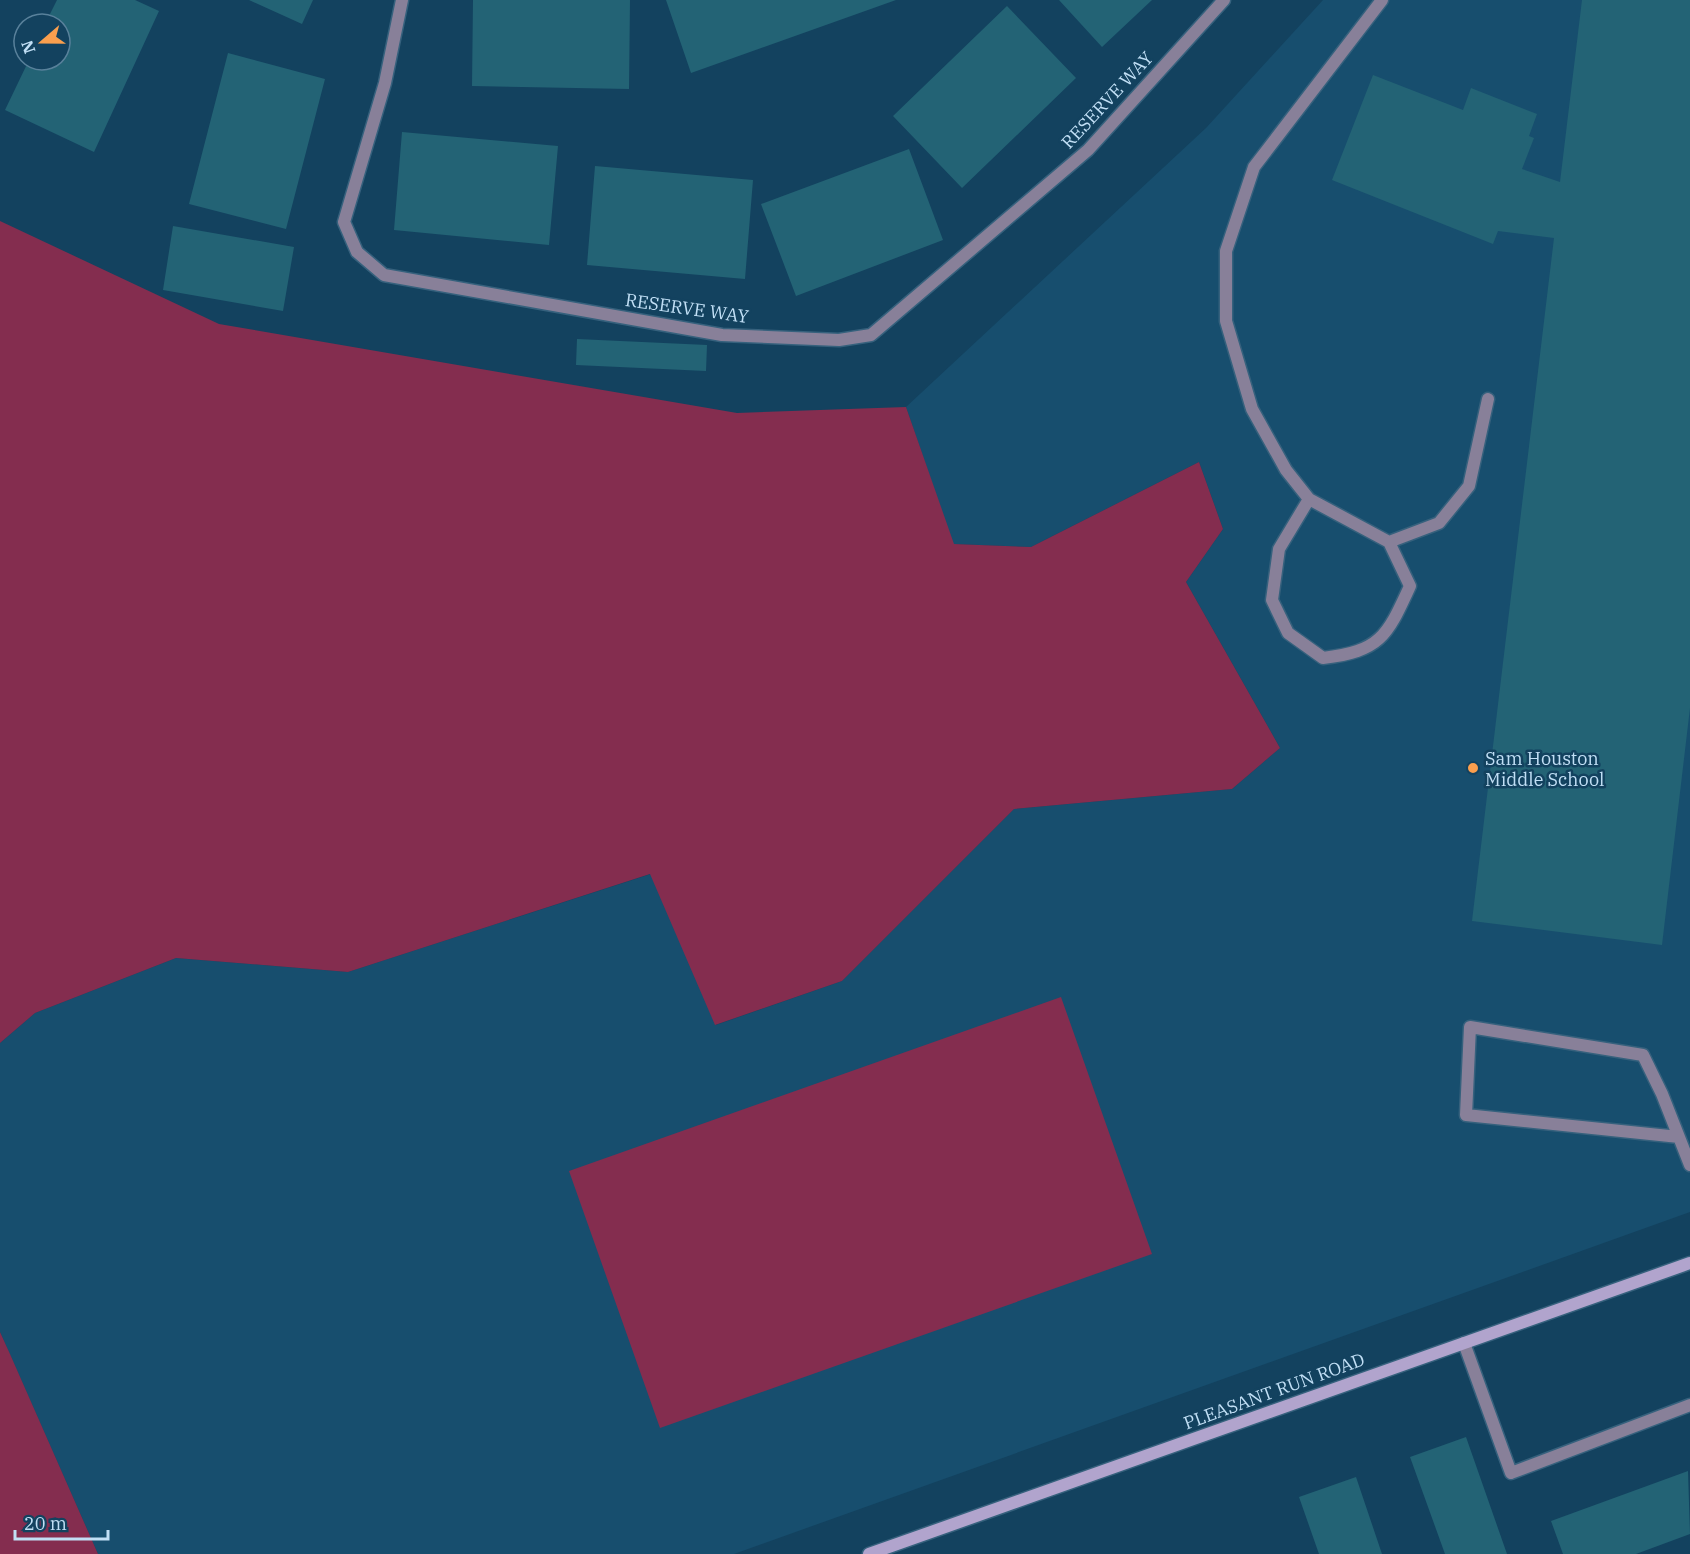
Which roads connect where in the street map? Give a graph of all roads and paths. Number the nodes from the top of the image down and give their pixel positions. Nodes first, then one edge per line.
1 (402, 0) edge
2 (1224, 0) edge
3 (1382, 0) edge
4 (1488, 399) dead end
5 (1309, 499) junction
6 (1389, 542) junction
7 (1679, 1137) junction
8 (1690, 1165) edge
9 (1690, 1263) edge
10 (1464, 1343) junction
11 (1690, 1405) edge
12 (869, 1554) edge

1 - 2 street, RESERVE WAY
3 - 5 street
4 - 6 street
5 - 6 street
5 - 6 street
7 - 7 street
7 - 8 street
9 - 10 street, PLEASANT RUN ROAD
10 - 11 street
10 - 12 street, PLEASANT RUN ROAD

